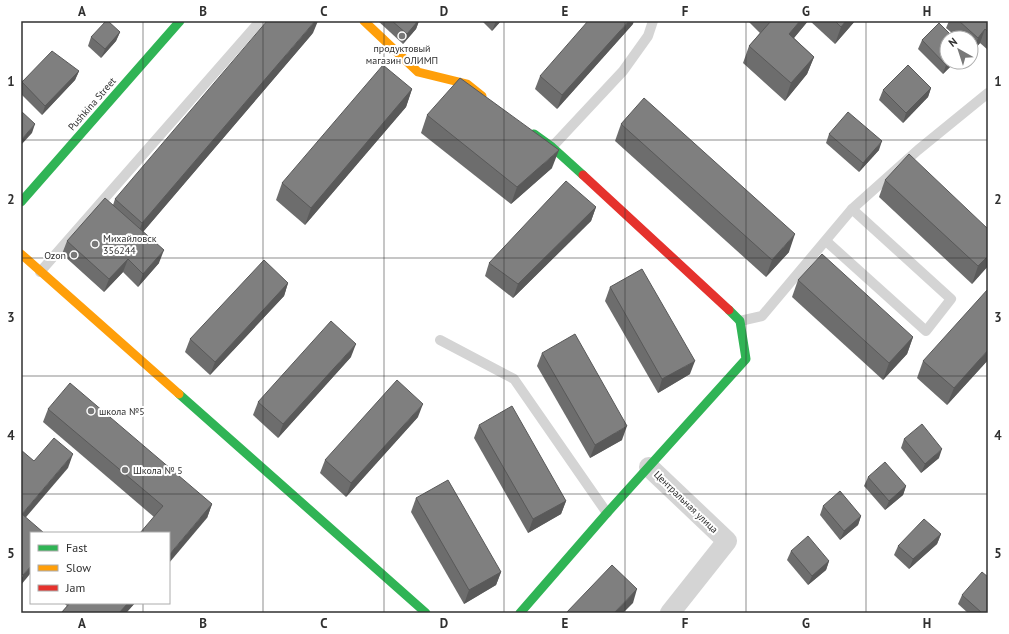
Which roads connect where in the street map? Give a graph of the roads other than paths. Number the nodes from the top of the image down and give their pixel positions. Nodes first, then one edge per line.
1 (180, 21) edge
2 (260, 21) edge
3 (364, 21) edge
4 (653, 21) edge
5 (988, 93) edge
6 (491, 102) edge
7 (528, 129) edge
8 (552, 147) junction
9 (21, 202) edge
10 (852, 209) junction
11 (826, 241) junction
12 (21, 254) edge
13 (40, 272) junction
14 (740, 321) junction
15 (440, 340) dead end
16 (649, 467) junction
17 (607, 513) junction
18 (426, 613) edge
19 (520, 613) edge
20 (670, 613) edge

1 - 9 street, Pushkina Street
2 - 13 lane
3 - 6 street
4 - 8 lane
5 - 10 lane
7 - 8 street
8 - 14 street
10 - 11 lane
10 - 11 lane
11 - 14 lane
12 - 13 street
13 - 18 street
14 - 16 street
15 - 17 lane
16 - 17 street
16 - 20 street, Центральная улица
17 - 19 street

